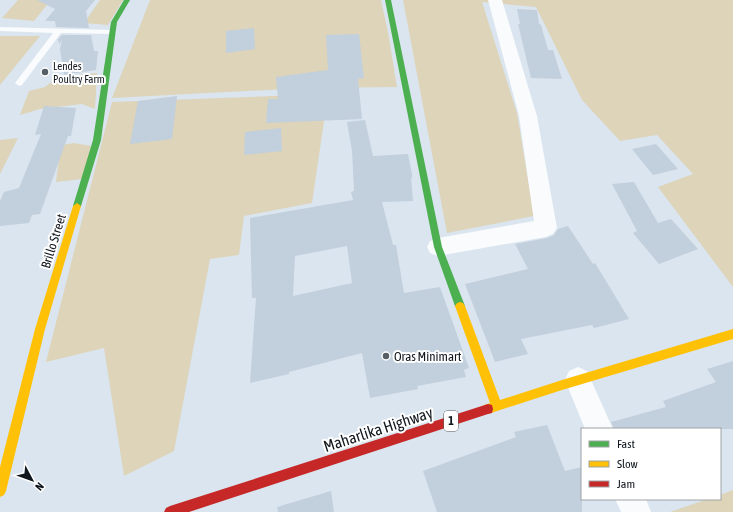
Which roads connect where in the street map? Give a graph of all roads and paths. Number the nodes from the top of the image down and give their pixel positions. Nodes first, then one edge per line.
1 (127, 0) edge
2 (388, 0) edge
3 (495, 0) edge
4 (0, 29) edge
5 (59, 30) junction
6 (113, 32) junction
7 (19, 83) dead end
8 (438, 247) junction
9 (733, 334) edge
10 (578, 380) junction
11 (497, 406) junction
12 (599, 428) edge
13 (0, 491) edge
14 (630, 500) edge
15 (170, 512) edge
16 (636, 512) edge

1 - 6 main road, Brillo Street
2 - 8 main road
3 - 8 street
4 - 5 lane
5 - 6 lane
5 - 7 lane
6 - 13 main road, Brillo Street
8 - 11 main road
9 - 10 main road, Maharlika Highway / 1
10 - 11 main road, Maharlika Highway / 1
10 - 12 street
11 - 15 main road, Maharlika Highway / 1
14 - 16 street

